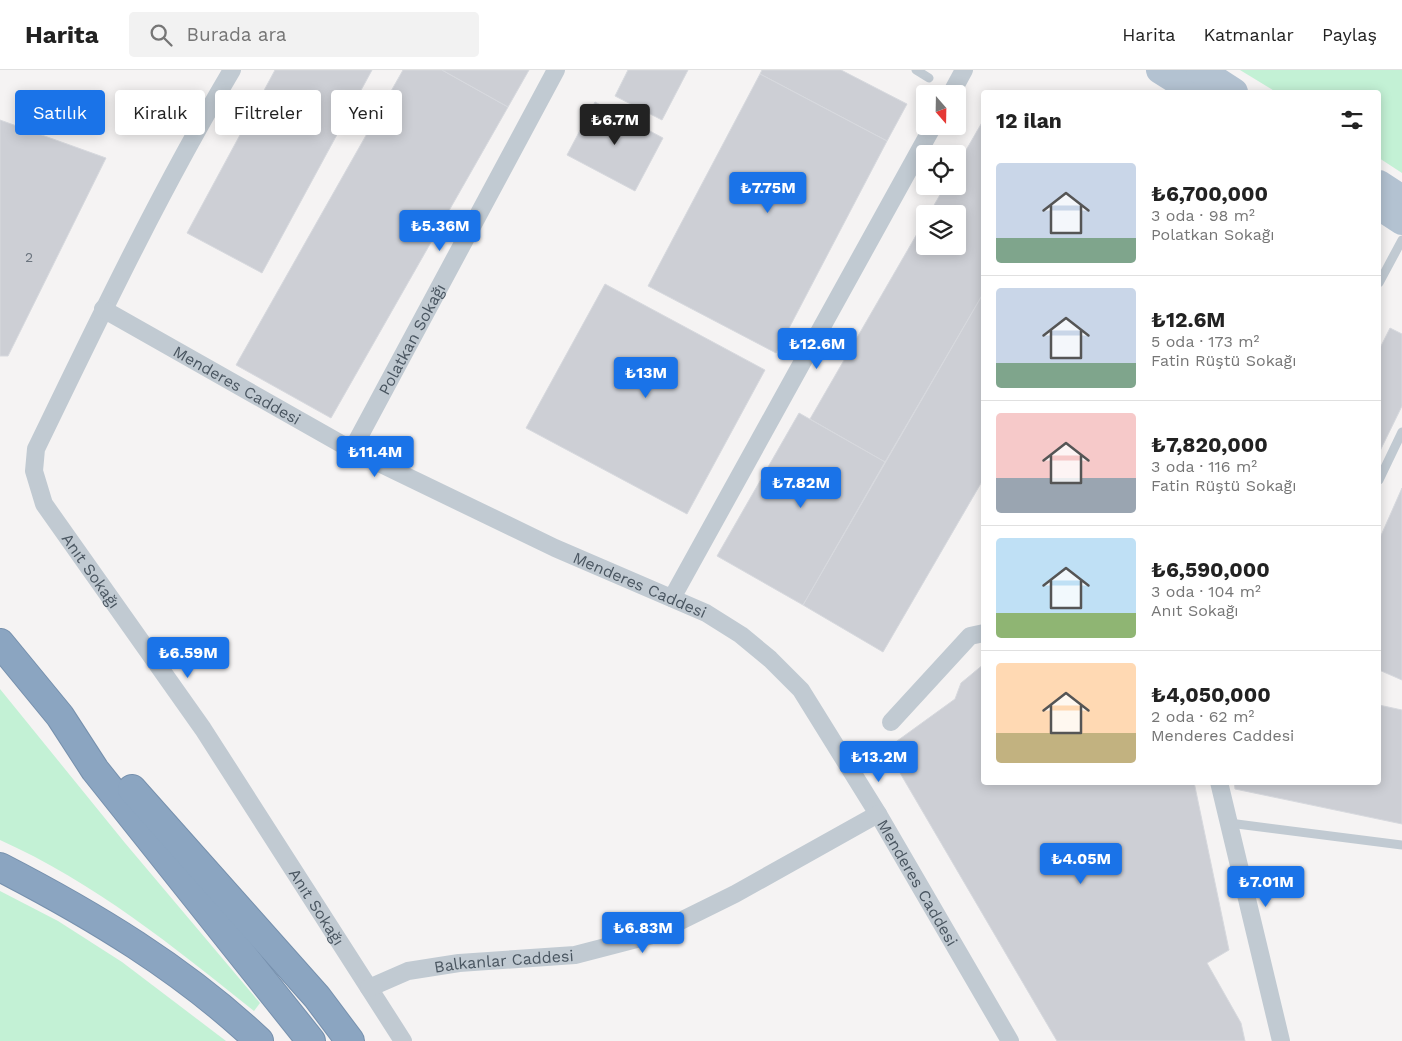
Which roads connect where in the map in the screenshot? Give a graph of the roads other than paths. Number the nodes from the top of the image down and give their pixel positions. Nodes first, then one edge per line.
1 (232, 70) edge
2 (556, 70) edge
3 (916, 70) edge
4 (964, 70) edge
5 (1160, 70) edge
6 (1200, 70) edge
7 (929, 78) dead end
8 (956, 85) edge
9 (1192, 90) edge
10 (1231, 90) edge
11 (928, 135) edge
12 (1381, 185) edge
13 (1402, 199) edge
14 (1381, 207) edge
15 (1402, 221) edge
16 (1402, 240) edge
17 (1381, 279) edge
18 (103, 309) junction
19 (1402, 432) edge
20 (352, 450) junction
21 (1381, 476) edge
22 (672, 598) junction
23 (981, 634) edge
24 (0, 643) edge
25 (60, 716) junction
26 (891, 722) dead end
27 (1220, 785) edge
28 (878, 814) junction
29 (1229, 823) junction
30 (1402, 845) edge
31 (0, 866) edge
32 (368, 988) junction
33 (259, 1041) edge
34 (310, 1041) edge
35 (350, 1041) edge
36 (403, 1041) edge
37 (1010, 1041) edge
38 (1281, 1041) edge

1 - 18 street, Anıt Sokağı
2 - 20 street, Polatkan Sokağı
3 - 7 lane
4 - 8 street
5 - 9 main road
6 - 10 main road
11 - 22 street
12 - 13 main road
14 - 15 main road
16 - 17 lane
18 - 20 street, Menderes Caddesi
18 - 32 street, Anıt Sokağı
19 - 21 lane
20 - 22 street, Menderes Caddesi
22 - 28 street, Menderes Caddesi
23 - 26 street
24 - 25 highway
25 - 34 highway
25 - 35 highway
27 - 29 street
28 - 32 street, Balkanlar Caddesi
28 - 37 street, Menderes Caddesi
29 - 30 lane
29 - 38 street
31 - 33 highway
32 - 36 street, Anıt Sokağı

